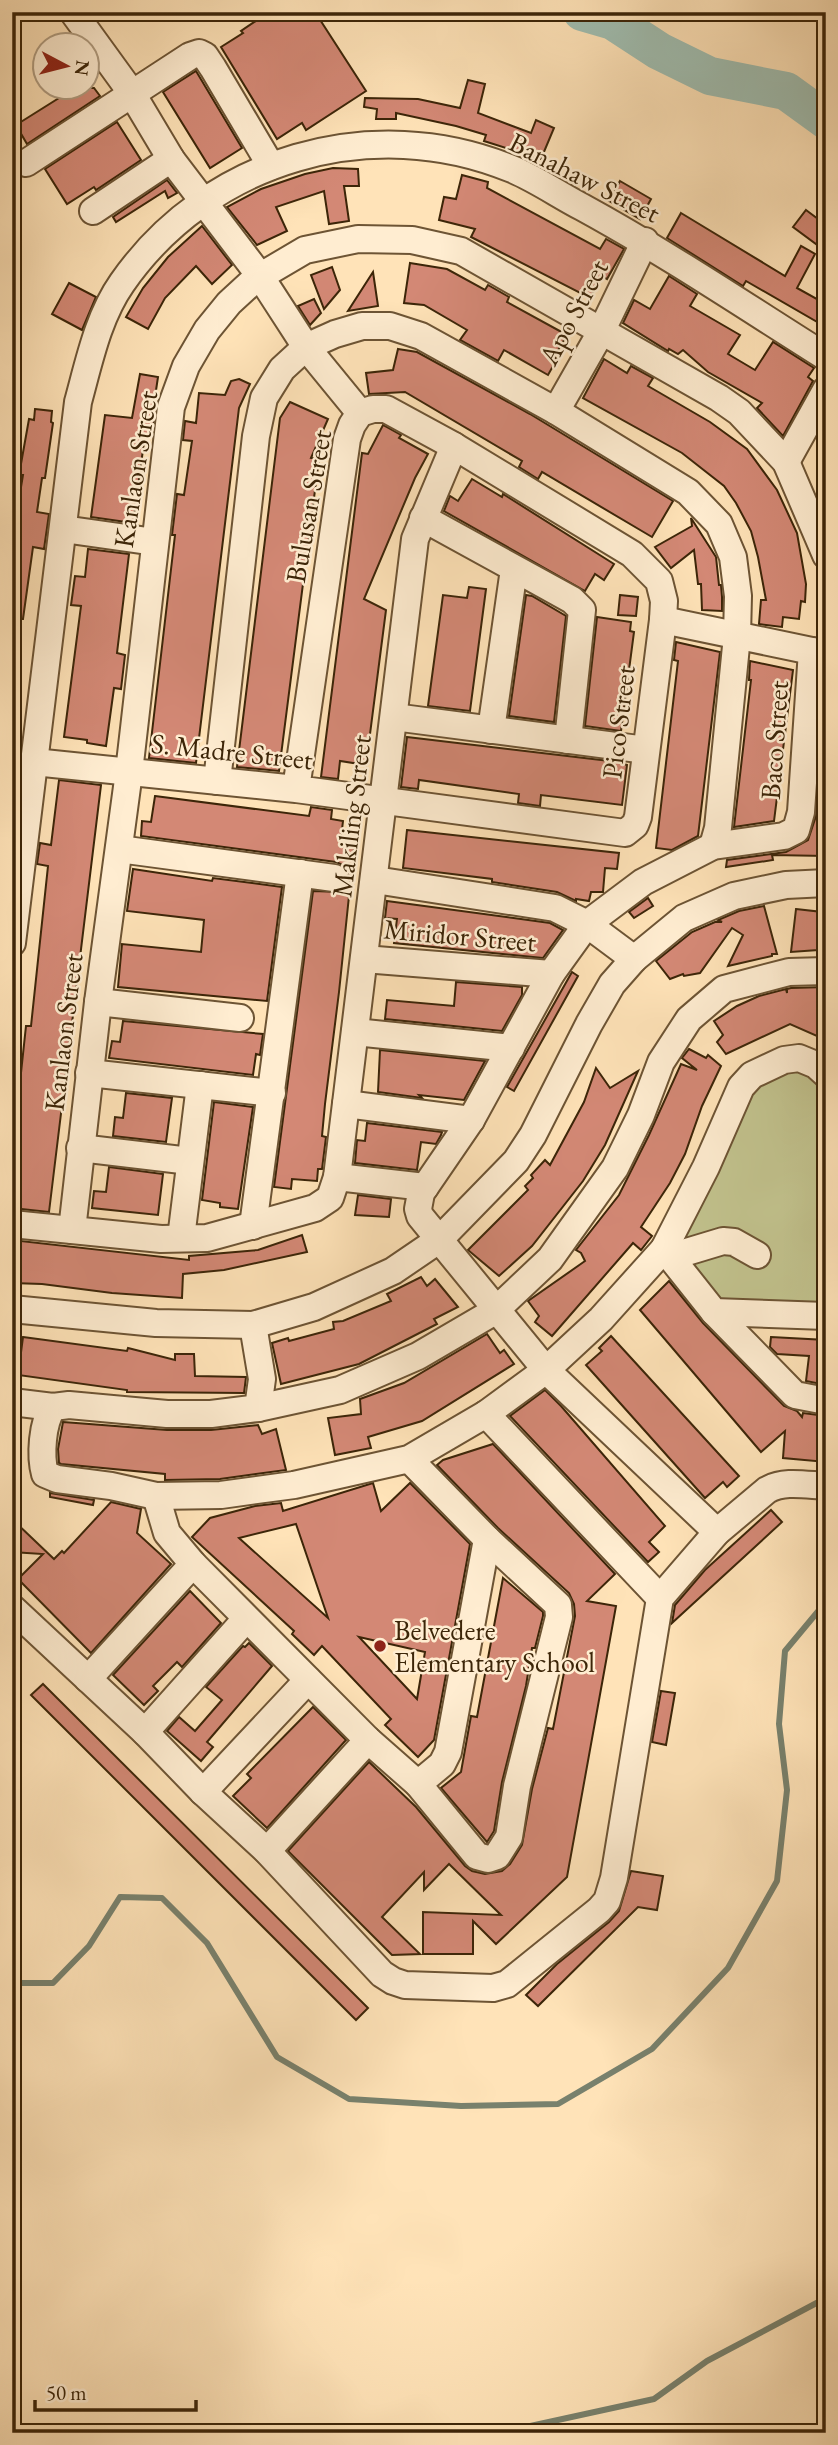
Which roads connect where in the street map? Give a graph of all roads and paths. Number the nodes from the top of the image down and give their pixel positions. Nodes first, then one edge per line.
1 (73, 12) edge
2 (131, 92) junction
3 (171, 159) junction
4 (26, 163) dead end
5 (271, 166) junction
6 (202, 201) junction
7 (93, 211) dead end
8 (645, 242) junction
9 (260, 276) junction
10 (601, 331) junction
11 (306, 347) junction
12 (826, 357) edge
13 (826, 390) edge
14 (556, 411) junction
15 (360, 414) junction
16 (454, 446) junction
17 (786, 462) junction
18 (423, 518) junction
19 (63, 529) junction
20 (155, 542) junction
21 (826, 555) edge
22 (514, 569) junction
23 (663, 620) junction
24 (737, 636) junction
25 (819, 653) edge
26 (394, 717) junction
27 (491, 730) junction
28 (568, 740) junction
29 (646, 750) junction
30 (34, 762) junction
31 (130, 772) junction
32 (217, 781) junction
33 (296, 789) junction
34 (384, 801) junction
35 (630, 830) joint
36 (713, 846) junction
37 (119, 849) junction
38 (300, 873) junction
39 (334, 878) dead end
40 (375, 880) junction
41 (826, 883) edge
42 (587, 924) junction
43 (12, 943) edge
44 (364, 959) junction
45 (634, 959) junction
46 (826, 971) edge
47 (551, 974) junction
48 (98, 1002) junction
49 (240, 1017) dead end
50 (355, 1032) junction
51 (511, 1048) junction
52 (89, 1073) junction
53 (826, 1074) edge
54 (200, 1085) junction
55 (271, 1093) junction
56 (346, 1104) junction
57 (471, 1120) junction
58 (80, 1148) junction
59 (190, 1161) junction
60 (333, 1187) junction
61 (425, 1187) junction
62 (12, 1224) edge
63 (253, 1226) junction
64 (72, 1230) junction
65 (181, 1238) junction
66 (440, 1239) junction
67 (667, 1253) junction
68 (757, 1255) dead end
69 (12, 1309) edge
70 (495, 1311) junction
71 (714, 1312) junction
72 (826, 1316) edge
73 (253, 1325) junction
74 (546, 1370) junction
75 (826, 1401) edge
76 (12, 1402) edge
77 (52, 1407) junction
78 (258, 1408) junction
79 (486, 1414) junction
80 (410, 1459) junction
81 (826, 1486) edge
82 (156, 1496) junction
83 (717, 1532) junction
84 (487, 1539) junction
85 (193, 1564) junction
86 (660, 1598) junction
87 (12, 1608) edge
88 (246, 1619) junction
89 (88, 1679) junction
90 (308, 1680) junction
91 (145, 1732) junction
92 (368, 1740) junction
93 (418, 1784) junction
94 (203, 1792) junction
95 (267, 1851) junction

1 - 2 street
2 - 3 street
2 - 4 street
2 - 5 street
3 - 6 street
3 - 7 street
5 - 6 street, Banahaw Street
5 - 8 street, Banahaw Street
6 - 9 street
6 - 19 street, Banahaw Street
8 - 10 street, Apo Street
8 - 12 street, Banahaw Street
9 - 10 street, Kanlaon Street
9 - 11 street
9 - 20 street, Kanlaon Street
10 - 14 street, Apo Street
10 - 17 street, Kanlaon Street
11 - 14 street
11 - 15 street
11 - 32 street
13 - 17 street
14 - 24 street
15 - 16 street, Bulusan Street
15 - 33 street, Bulusan Street
16 - 18 street, Makiling Street
16 - 23 street, Bulusan Street
17 - 21 street, Kanlaon Street
18 - 22 street
18 - 26 street, Makiling Street
19 - 20 street
19 - 30 street, Banahaw Street
20 - 31 street, Kanlaon Street
22 - 27 street
22 - 28 street
23 - 24 street
23 - 29 street, Pico Street
24 - 25 street
24 - 36 street
25 - 36 street, Baco Street
26 - 27 street
26 - 34 street, Makiling Street
27 - 28 street
28 - 29 street
29 - 35 street, Pico Street
30 - 31 street, S. Madre Street
30 - 43 street, Banahaw Street
31 - 32 street, S. Madre Street
31 - 37 street, Kanlaon Street
32 - 33 street, S. Madre Street
33 - 34 street, S. Madre Street
34 - 35 street, S. Madre Street
34 - 40 street, Makiling Street
36 - 42 street
37 - 38 street
37 - 48 street, Kanlaon Street
38 - 39 street
38 - 55 street
40 - 42 street
40 - 44 street, Makiling Street
41 - 45 street
42 - 45 street
42 - 47 street
44 - 47 street, Miridor Street
44 - 50 street, Makiling Street
45 - 66 street
46 - 70 street
47 - 51 street
48 - 49 street
48 - 52 street, Kanlaon Street
50 - 51 street
50 - 56 street, Makiling Street
51 - 57 street
52 - 54 street
52 - 58 street, Kanlaon Street
53 - 67 street
54 - 55 street
54 - 59 street
55 - 63 street
56 - 57 street
56 - 60 street, Makiling Street
57 - 61 street
58 - 59 street
58 - 64 street, Kanlaon Street
59 - 65 street
60 - 61 street
60 - 63 street
61 - 66 street
62 - 64 street
63 - 65 street
64 - 65 street
66 - 70 street
66 - 73 street
67 - 68 street
67 - 71 street
67 - 74 street
69 - 73 street
70 - 74 street
70 - 78 street
71 - 72 street
71 - 75 street
73 - 78 street
74 - 79 street
74 - 83 street
76 - 77 street
77 - 78 street
77 - 82 street
79 - 80 street
79 - 86 street
80 - 82 street
80 - 84 street
81 - 83 street
82 - 85 street
83 - 86 street
84 - 93 street
84 - 93 street
85 - 88 street
85 - 89 street
86 - 95 street
87 - 89 street
88 - 90 street
88 - 91 street
89 - 91 street
90 - 92 street
90 - 94 street
91 - 94 street
92 - 93 street
92 - 95 street
94 - 95 street

